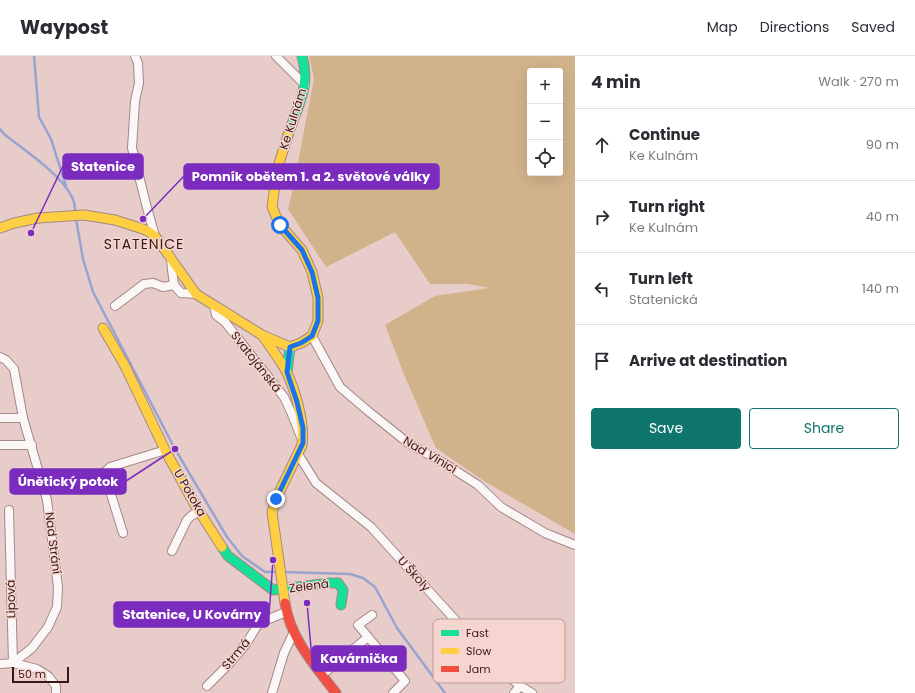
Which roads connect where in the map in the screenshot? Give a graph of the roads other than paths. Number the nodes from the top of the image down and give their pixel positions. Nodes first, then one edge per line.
1 (136, 56) edge
2 (276, 56) edge
3 (302, 56) edge
4 (305, 85) junction
5 (0, 228) edge
6 (155, 236) junction
7 (171, 258) junction
8 (174, 285) junction
9 (196, 294) junction
10 (115, 306) dead end
11 (214, 306) junction
12 (103, 328) dead end
13 (262, 335) junction
14 (312, 336) junction
15 (290, 347) junction
16 (0, 357) edge
17 (287, 372) junction
18 (0, 418) edge
19 (23, 418) junction
20 (303, 443) junction
21 (32, 445) junction
22 (0, 446) edge
23 (165, 450) junction
24 (298, 454) junction
25 (9, 510) dead end
26 (199, 511) junction
27 (123, 533) dead end
28 (575, 545) edge
29 (172, 551) dead end
30 (282, 585) junction
31 (341, 605) dead end
32 (286, 612) junction
33 (372, 616) dead end
34 (454, 619) edge
35 (294, 634) junction
36 (368, 637) junction
37 (13, 663) junction
38 (0, 664) edge
39 (322, 675) junction
40 (517, 683) edge
41 (207, 686) dead end
42 (520, 686) junction
43 (56, 693) edge
44 (272, 693) edge
45 (336, 693) edge
46 (393, 693) edge
47 (514, 693) edge
48 (532, 693) edge

1 - 6 street
2 - 4 street
3 - 4 street, Ke Kulnám
4 - 14 street, Ke Kulnám
5 - 6 street
6 - 7 street
7 - 8 street
7 - 9 street
8 - 9 street
8 - 10 street
9 - 11 street
11 - 13 street
11 - 20 street, Svatojánská
12 - 23 street, U Potoka
13 - 15 street
13 - 17 street
14 - 15 street
14 - 28 street, Nad Vinicí
15 - 17 street
16 - 19 street, Nad Strání
17 - 20 street
18 - 19 street
19 - 21 street, Nad Strání
20 - 24 street
21 - 22 street
21 - 37 street, Nad Strání
23 - 26 street, U Potoka
23 - 27 street
24 - 30 street
24 - 34 street, U Školy
25 - 37 street, Lipová
26 - 29 street
26 - 30 street, U Potoka
30 - 31 street, Zelená
30 - 32 street
32 - 35 street
32 - 41 street, Strmá
33 - 36 street
35 - 39 street
35 - 44 street
36 - 39 street
36 - 46 street
37 - 38 street
37 - 43 street
39 - 45 street
40 - 42 street, U Školy
42 - 47 street
42 - 48 street, U Školy

